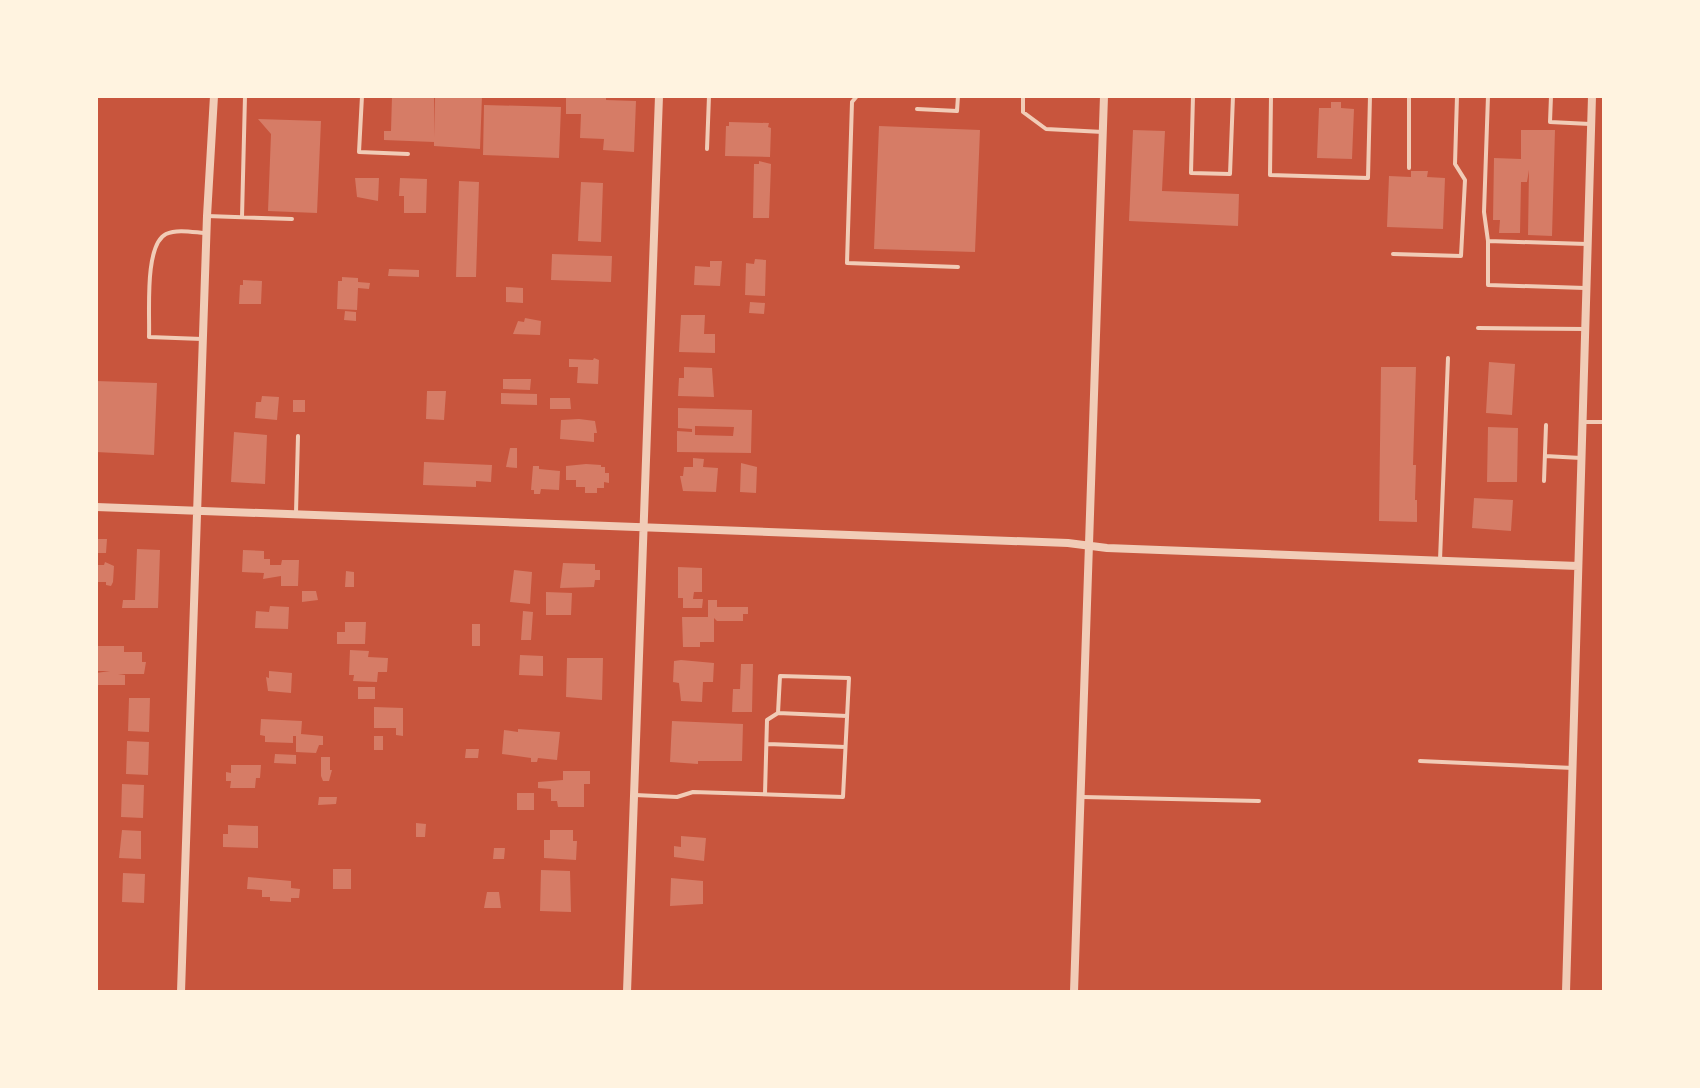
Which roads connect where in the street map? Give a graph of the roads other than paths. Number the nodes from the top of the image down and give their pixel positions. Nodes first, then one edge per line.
1 (214, 96) edge
2 (245, 96) edge
3 (362, 96) edge
4 (659, 96) edge
5 (709, 96) edge
6 (733, 96) edge
7 (764, 96) edge
8 (857, 96) edge
9 (958, 96) edge
10 (1023, 96) edge
11 (1104, 96) edge
12 (1193, 96) edge
13 (1233, 96) edge
14 (1271, 96) edge
15 (1370, 96) edge
16 (1409, 96) edge
17 (1457, 96) edge
18 (1488, 96) edge
19 (1551, 96) edge
20 (1592, 96) edge
21 (917, 109) dead end
22 (1591, 124) junction
23 (1103, 132) junction
24 (707, 149) dead end
25 (408, 154) dead end
26 (1409, 168) dead end
27 (207, 216) junction
28 (242, 217) junction
29 (292, 219) dead end
30 (207, 233) junction
31 (1488, 241) junction
32 (1587, 244) junction
33 (1393, 254) dead end
34 (958, 267) dead end
35 (1586, 288) junction
36 (1478, 328) dead end
37 (1585, 329) junction
38 (203, 339) junction
39 (1448, 358) dead end
40 (1582, 422) junction
41 (1604, 422) edge
42 (1546, 425) dead end
43 (298, 436) dead end
44 (1545, 456) junction
45 (1581, 458) junction
46 (1544, 481) dead end
47 (96, 507) edge
48 (197, 511) junction
49 (296, 514) junction
50 (644, 527) junction
51 (1089, 546) junction
52 (1440, 561) junction
53 (1578, 566) junction
54 (778, 713) junction
55 (847, 716) junction
56 (767, 744) junction
57 (845, 747) junction
58 (1420, 761) dead end
59 (1573, 768) junction
60 (765, 794) junction
61 (635, 795) junction
62 (1080, 797) junction
63 (1259, 801) dead end
64 (181, 992) edge
65 (627, 992) edge
66 (1074, 992) edge
67 (1566, 992) edge

1 - 27 street
2 - 28 lane
3 - 25 lane
4 - 50 street
5 - 24 lane
6 - 7 lane
8 - 34 lane
9 - 21 lane
10 - 23 lane
11 - 23 street
12 - 13 lane
14 - 15 lane
16 - 26 lane
17 - 33 lane
18 - 31 lane
19 - 22 lane
20 - 22 street
22 - 32 street
23 - 51 street
27 - 28 lane
27 - 30 street
28 - 29 lane
30 - 38 street
30 - 38 lane
31 - 32 lane
31 - 35 lane
32 - 35 street
35 - 37 street
36 - 37 lane
37 - 40 street
38 - 48 street
39 - 52 lane
40 - 41 lane
40 - 45 street
42 - 44 lane
43 - 49 lane
44 - 45 lane
44 - 46 lane
45 - 53 street
47 - 48 street
48 - 49 street
48 - 64 street
49 - 50 street
50 - 51 street
50 - 61 street
51 - 52 street
51 - 62 street
52 - 53 street
53 - 59 street
54 - 55 lane
54 - 55 lane
54 - 56 lane
55 - 57 lane
56 - 57 lane
56 - 60 lane
57 - 60 lane
58 - 59 lane
59 - 67 street
60 - 61 lane
61 - 65 street
62 - 63 lane
62 - 66 street

